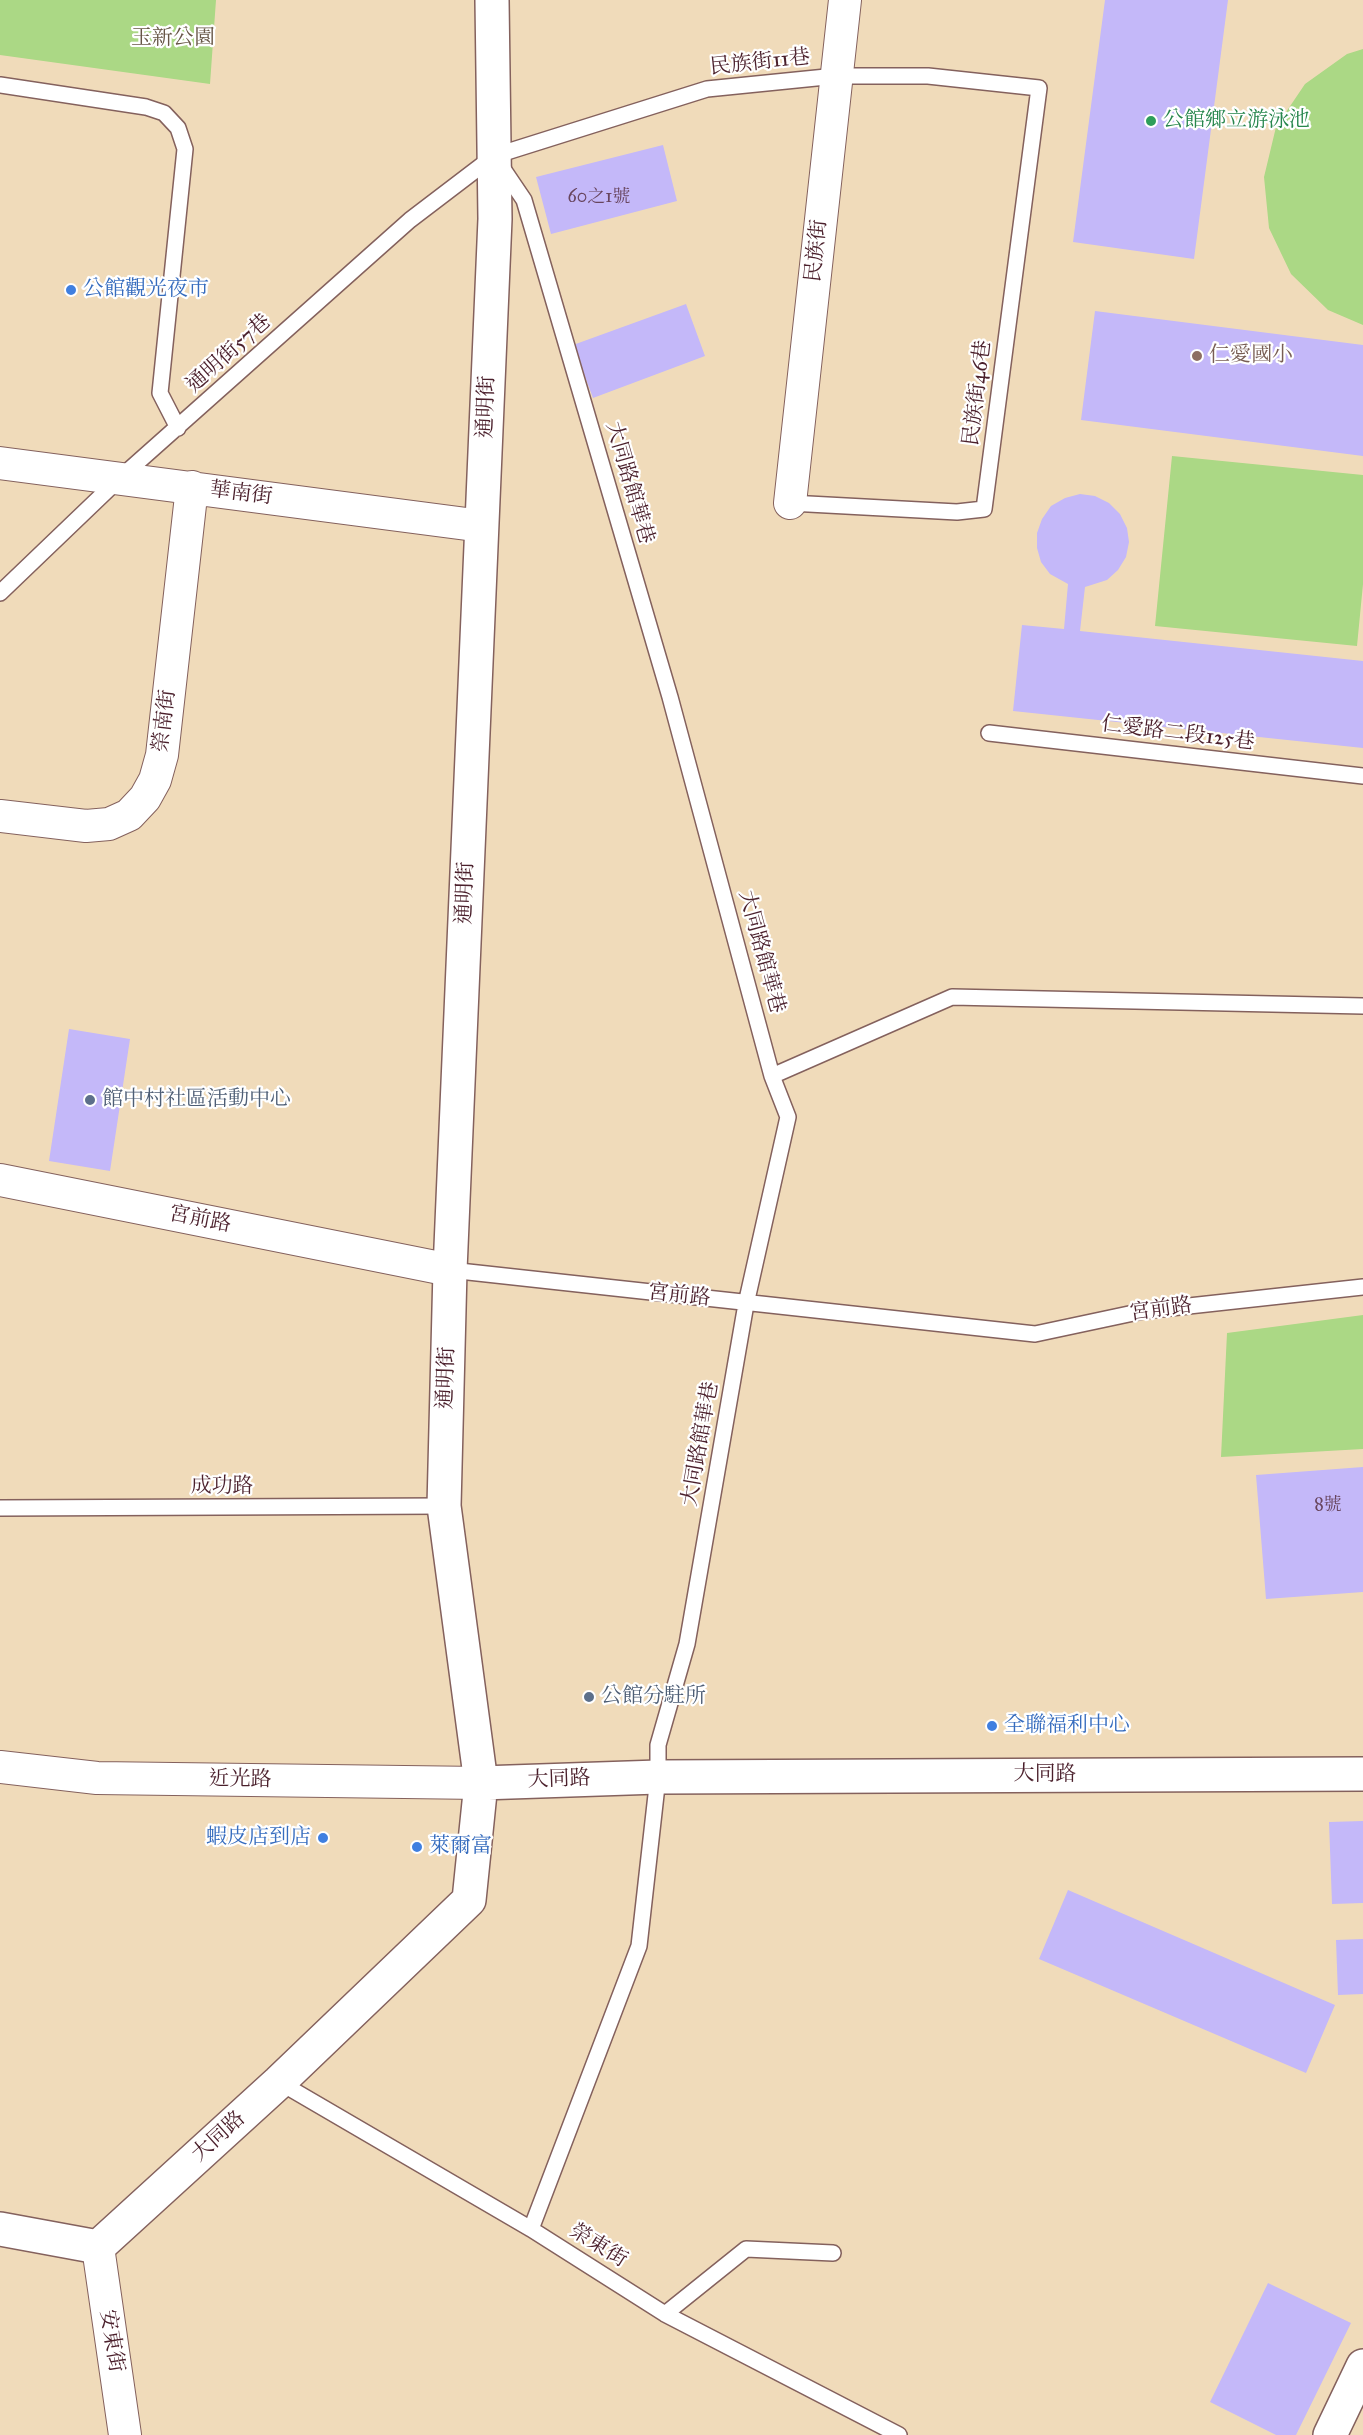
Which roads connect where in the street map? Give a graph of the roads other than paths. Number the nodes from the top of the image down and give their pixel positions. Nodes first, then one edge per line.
1 (492, 0) edge
2 (845, 0) edge
3 (836, 76) junction
4 (0, 85) edge
5 (1039, 88) joint
6 (494, 156) junction
7 (178, 428) junction
8 (0, 463) edge
9 (120, 478) junction
10 (192, 488) junction
11 (790, 503) joint
12 (482, 526) junction
13 (0, 594) edge
14 (989, 733) dead end
15 (1363, 776) edge
16 (0, 816) edge
17 (1363, 1006) edge
18 (772, 1076) junction
19 (0, 1180) edge
20 (450, 1270) junction
21 (1363, 1287) edge
22 (746, 1304) junction
23 (444, 1506) junction
24 (0, 1508) edge
25 (0, 1767) edge
26 (1363, 1774) edge
27 (658, 1777) junction
28 (481, 1783) junction
29 (279, 2082) junction
30 (0, 2229) edge
31 (531, 2229) junction
32 (98, 2247) junction
33 (833, 2253) dead end
34 (664, 2314) junction
35 (1363, 2366) edge
36 (1334, 2434) edge
37 (125, 2435) edge
38 (899, 2435) edge

1 - 6 street, 通明街
2 - 3 street, 民族街
3 - 5 lane, 民族街11巷
3 - 6 lane, 民族街11巷
3 - 11 street, 民族街
4 - 7 lane
5 - 11 lane, 民族街46巷
6 - 7 lane, 通明街57巷
6 - 12 street, 通明街
6 - 18 lane, 大同路館華巷
7 - 9 lane, 通明街57巷
8 - 9 street, 華南街
9 - 10 street, 華南街
9 - 13 lane, 通明街57巷
10 - 12 street, 華南街
10 - 16 street, 榮南街
12 - 20 street, 通明街
14 - 15 lane, 仁愛路二段125巷
17 - 18 lane
18 - 22 lane, 大同路館華巷
19 - 20 street, 宮前路
20 - 22 lane, 宮前路
20 - 23 street, 通明街
21 - 22 lane, 宮前路
22 - 27 lane, 大同路館華巷
23 - 24 lane, 成功路
23 - 28 street, 通明街
25 - 28 street, 近光路
26 - 27 street, 大同路
27 - 28 street, 大同路
27 - 31 lane, 大同路館華巷
28 - 29 street, 大同路
29 - 31 lane, 榮東街
29 - 32 street, 大同路
30 - 32 street
31 - 34 lane, 榮東街
32 - 37 street, 安東街
33 - 34 lane
34 - 38 lane, 榮東街
35 - 36 street

